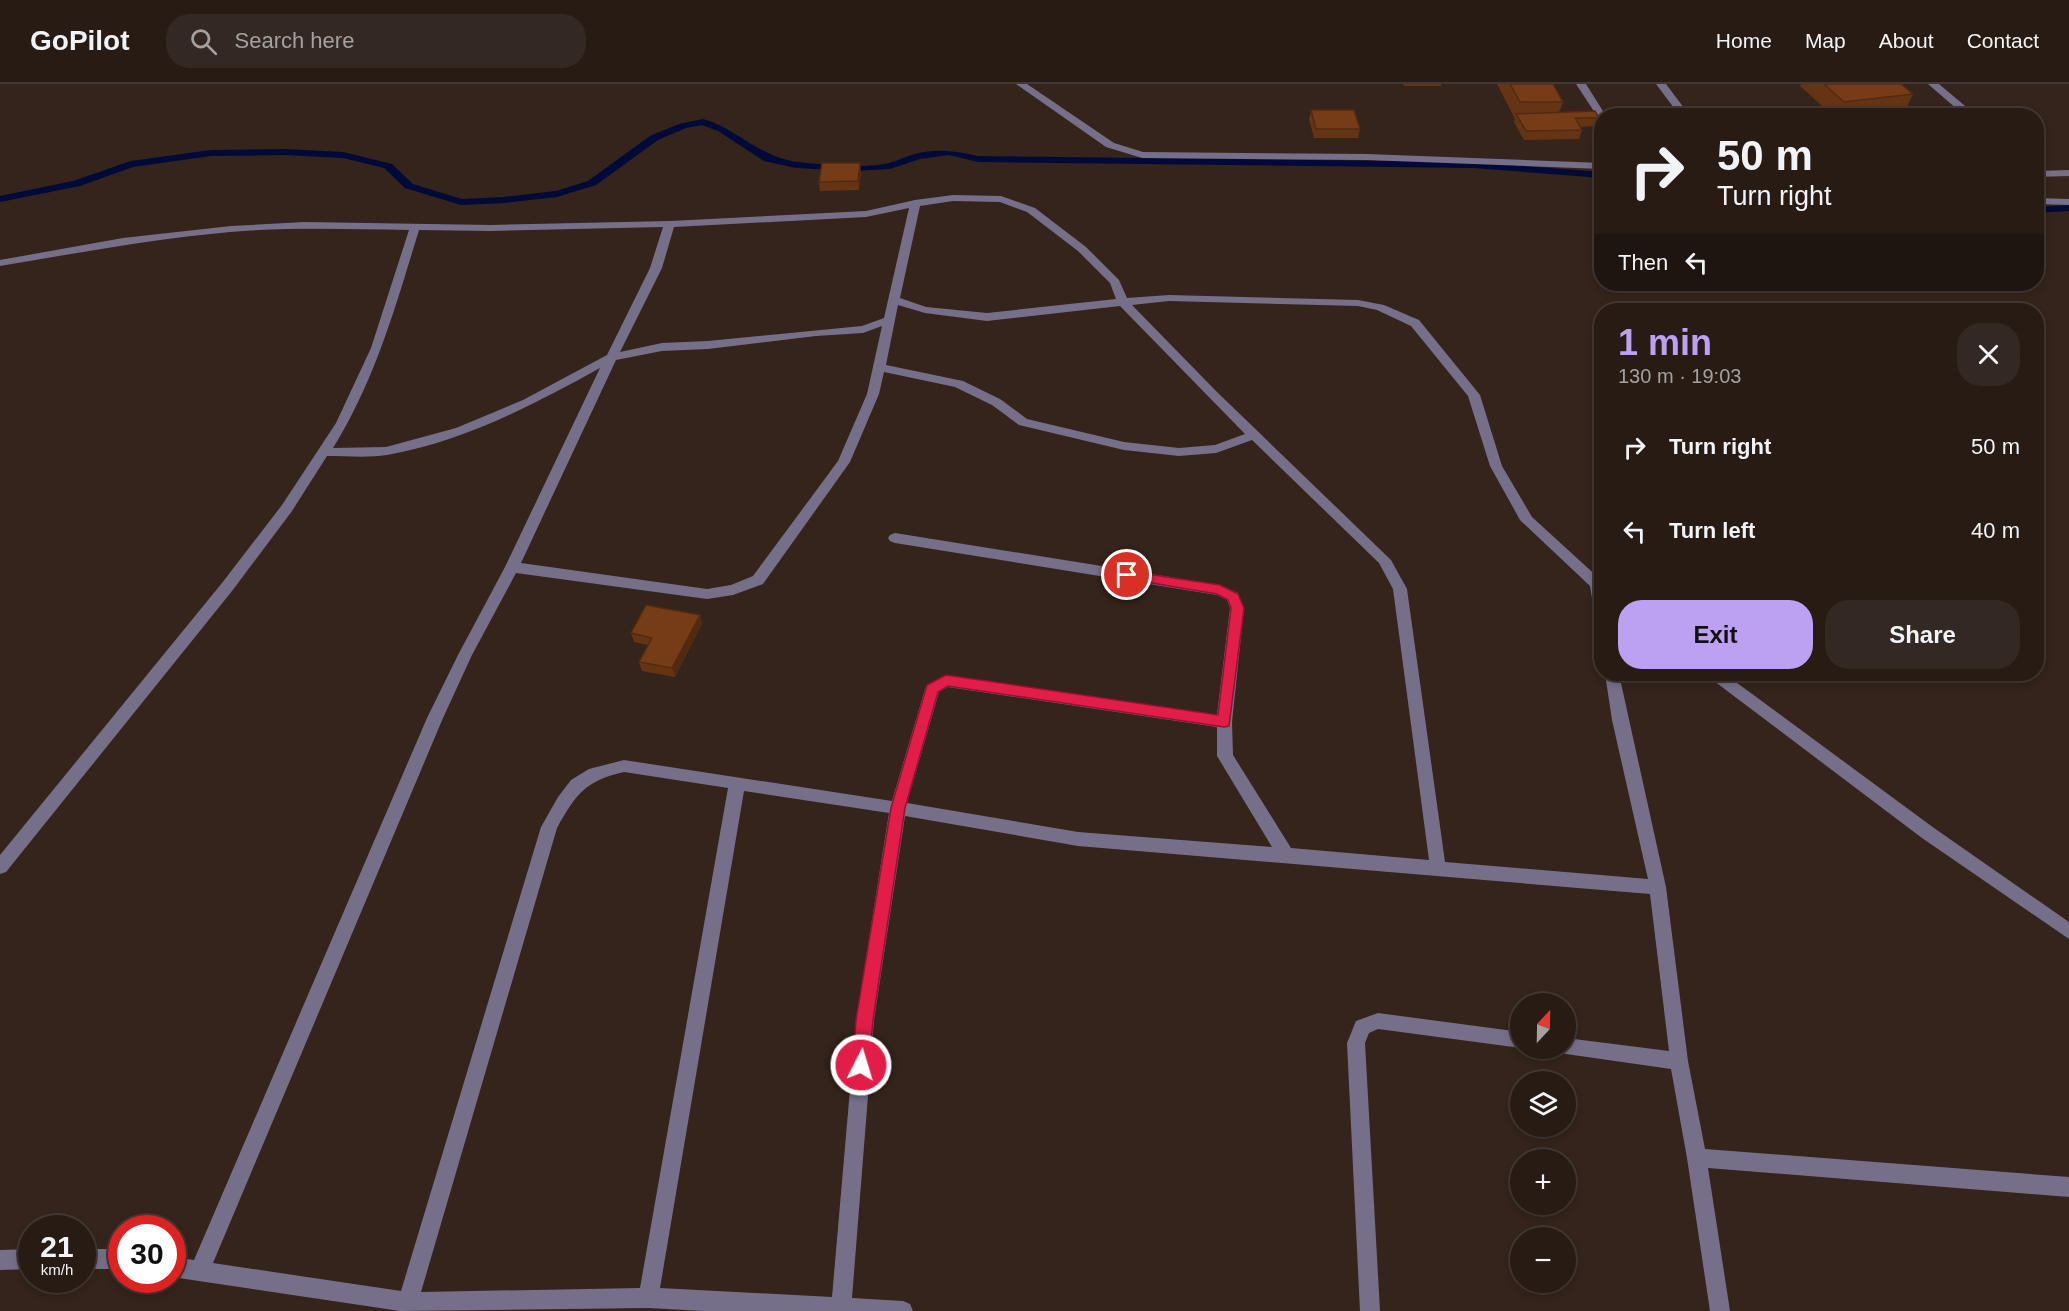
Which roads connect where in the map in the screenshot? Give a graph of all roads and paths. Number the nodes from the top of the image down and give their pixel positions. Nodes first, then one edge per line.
1 (1021, 84) edge
2 (1581, 84) edge
3 (1661, 84) edge
4 (1933, 84) edge
5 (1596, 108) edge
6 (1680, 108) edge
7 (1962, 108) edge
8 (1594, 166) edge
9 (2044, 174) edge
10 (2069, 174) edge
11 (2044, 201) edge
12 (2069, 202) edge
13 (915, 203) junction
14 (670, 224) junction
15 (415, 227) junction
16 (0, 262) edge
17 (894, 300) junction
18 (1123, 302) junction
19 (889, 320) junction
20 (612, 357) junction
21 (879, 367) junction
22 (1254, 435) junction
23 (323, 452) junction
24 (895, 538) dead end
25 (512, 567) junction
26 (1594, 582) edge
27 (1613, 681) edge
28 (1724, 681) edge
29 (1224, 722) junction
30 (737, 784) junction
31 (898, 808) junction
32 (1286, 855) junction
33 (0, 867) edge
34 (1438, 868) junction
35 (1659, 887) junction
36 (2069, 931) edge
37 (1510, 1039) edge
38 (1576, 1047) edge
39 (1678, 1061) junction
40 (1697, 1158) junction
41 (2069, 1186) edge
42 (18, 1259) edge
43 (0, 1260) edge
44 (186, 1269) edge
45 (200, 1271) junction
46 (648, 1298) junction
47 (408, 1302) junction
48 (841, 1310) edge
49 (903, 1311) edge
50 (1370, 1311) edge
51 (1720, 1311) edge

1 - 8 street
2 - 5 street
3 - 6 street
4 - 7 street
9 - 10 street
11 - 12 street
13 - 14 street
13 - 17 street
13 - 18 street
14 - 15 street
14 - 20 street
15 - 16 street
15 - 23 street
17 - 18 street
17 - 19 street
18 - 22 street
18 - 26 street
19 - 20 street
19 - 21 street
20 - 23 street
20 - 25 street
21 - 22 street
21 - 25 street
22 - 34 street
23 - 33 street
24 - 29 street
25 - 45 street
27 - 35 street
28 - 36 street
29 - 31 street
29 - 32 street
30 - 31 street
30 - 46 street
30 - 47 street
31 - 32 street
31 - 48 street
32 - 34 street
34 - 35 street
35 - 39 street
37 - 50 street
38 - 39 street
39 - 40 street
40 - 41 street
40 - 51 street
42 - 43 street
44 - 45 street
45 - 47 street
46 - 47 street
46 - 48 street
48 - 49 street

